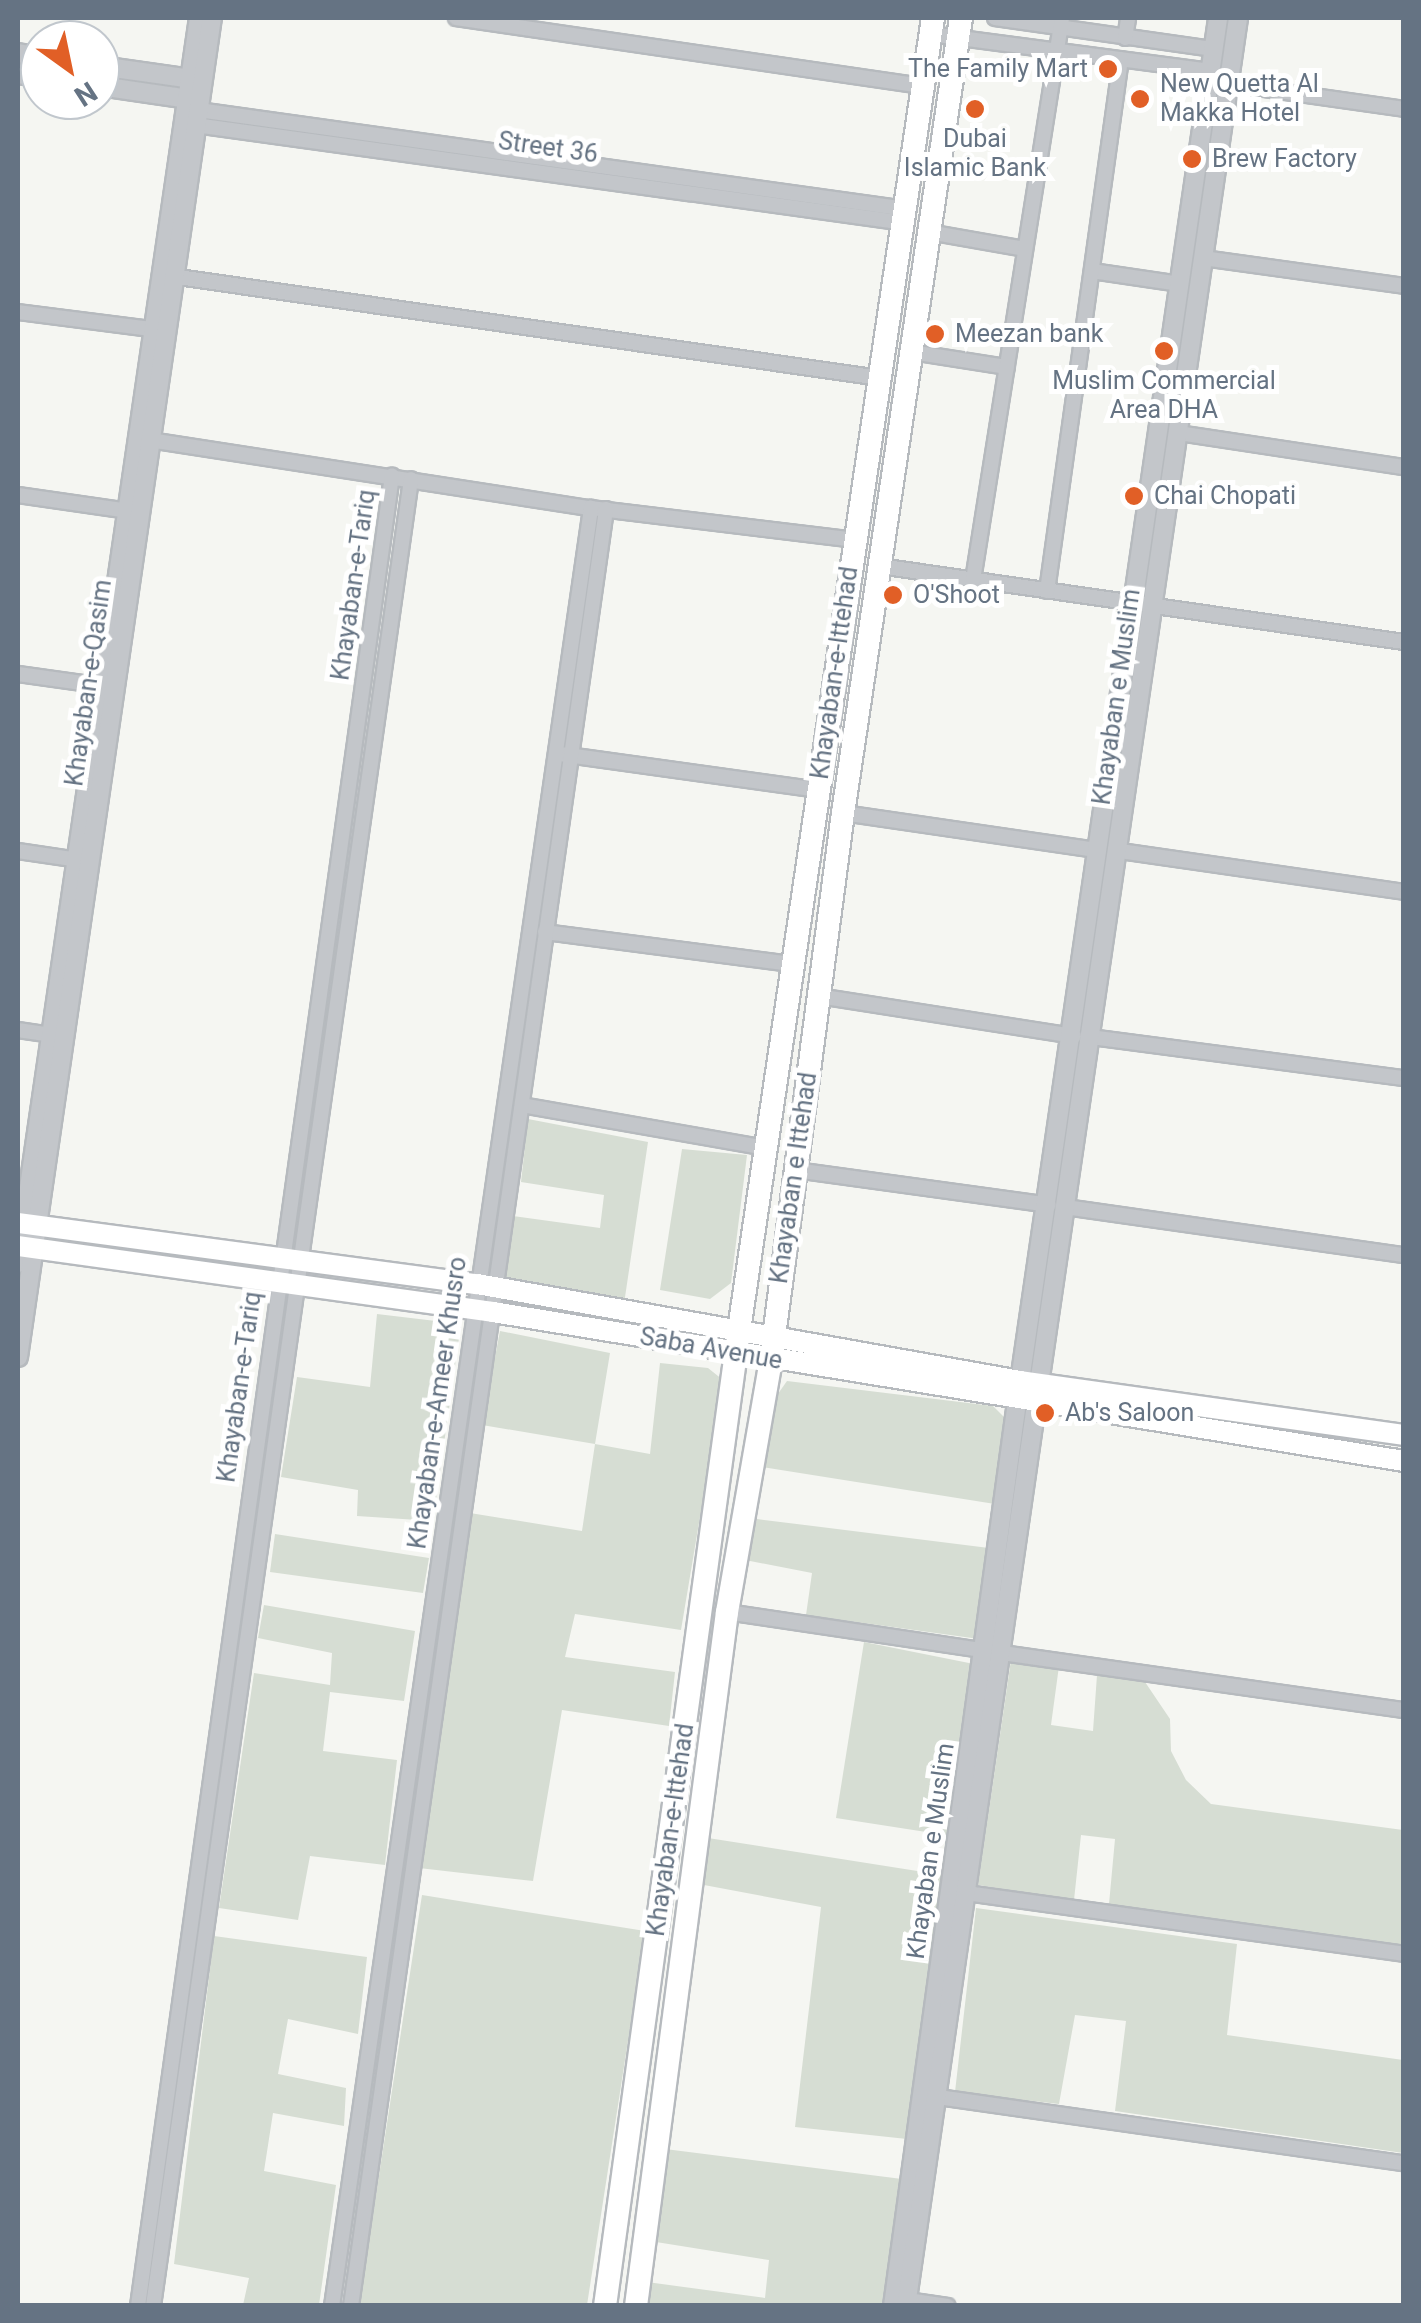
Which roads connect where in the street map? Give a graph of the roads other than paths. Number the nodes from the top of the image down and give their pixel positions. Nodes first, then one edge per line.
1 (199, 18) edge
2 (212, 18) edge
3 (456, 18) edge
4 (994, 18) edge
5 (1128, 18) edge
6 (1218, 18) edge
7 (1238, 18) edge
8 (1061, 22) edge
9 (931, 26) edge
10 (959, 28) edge
11 (1125, 38) junction
12 (1057, 50) junction
13 (1214, 50) junction
14 (1121, 60) junction
15 (120, 69) edge
16 (1212, 71) junction
17 (196, 80) junction
18 (1229, 84) junction
19 (922, 86) junction
20 (120, 91) edge
21 (1404, 110) edge
22 (193, 111) junction
23 (1208, 158) junction
24 (906, 216) junction
25 (929, 232) junction
26 (1026, 250) junction
27 (1203, 258) junction
28 (1092, 271) junction
29 (166, 275) junction
30 (1180, 284) junction
31 (1404, 286) edge
32 (18, 312) edge
33 (150, 329) junction
34 (911, 352) junction
35 (1168, 360) junction
36 (1188, 363) junction
37 (1007, 366) junction
38 (880, 378) junction
39 (1178, 432) junction
40 (143, 439) junction
41 (1404, 467) edge
42 (392, 476) junction
43 (411, 479) junction
44 (18, 495) edge
45 (598, 508) junction
46 (133, 511) junction
47 (855, 540) junction
48 (879, 566) junction
49 (973, 580) junction
50 (1047, 591) junction
51 (1146, 605) junction
52 (1404, 642) edge
53 (18, 674) edge
54 (107, 687) junction
55 (1115, 736) junction
56 (1136, 739) junction
57 (562, 754) junction
58 (818, 790) junction
59 (842, 813) junction
60 (542, 828) junction
61 (559, 830) junction
62 (1096, 850) junction
63 (1120, 851) junction
64 (18, 852) edge
65 (82, 860) junction
66 (1404, 892) edge
67 (545, 932) junction
68 (1085, 942) junction
69 (1106, 945) junction
70 (792, 964) junction
71 (818, 996) junction
72 (18, 1030) edge
73 (58, 1036) junction
74 (1082, 1036) junction
75 (1404, 1078) edge
76 (522, 1105) junction
77 (767, 1148) junction
78 (795, 1170) junction
79 (1057, 1206) junction
80 (25, 1224) edge
81 (22, 1251) edge
82 (1404, 1256) edge
83 (288, 1272) junction
84 (486, 1286) junction
85 (483, 1311) junction
86 (739, 1330) junction
87 (774, 1334) junction
88 (736, 1354) junction
89 (18, 1356) edge
90 (771, 1359) junction
91 (1028, 1393) junction
92 (1404, 1434) edge
93 (1404, 1461) edge
94 (727, 1612) junction
95 (992, 1651) junction
96 (1404, 1710) edge
97 (974, 1786) junction
98 (411, 1820) junction
99 (199, 1856) junction
100 (218, 1860) junction
101 (195, 1887) junction
102 (214, 1890) junction
103 (966, 1893) junction
104 (1404, 1954) edge
105 (942, 2013) junction
106 (938, 2097) junction
107 (1404, 2163) edge
108 (920, 2168) junction
109 (902, 2304) edge
110 (138, 2306) edge
111 (153, 2306) edge
112 (332, 2306) edge
113 (350, 2306) edge
114 (604, 2306) edge
115 (636, 2306) edge
116 (948, 2306) edge

1 - 17 street, Khayaban-e-Qasim
2 - 17 street, Khayaban-e-Qasim
3 - 19 street
4 - 8 street
5 - 11 street
6 - 13 street, Khayaban e Muslim
7 - 18 street, Khayaban e Muslim
8 - 11 street
8 - 12 street
9 - 10 street
9 - 19 main road, Khayaban-e-Ittehad
10 - 12 street
10 - 25 main road, Khayaban-e-Ittehad
11 - 13 street
12 - 14 street
12 - 26 street
13 - 16 street, Khayaban e Muslim
14 - 16 street
14 - 28 street
15 - 17 street
16 - 23 street, Khayaban e Muslim
17 - 22 street, Khayaban-e-Qasim
18 - 21 street
18 - 23 street, Khayaban e Muslim
19 - 24 main road, Khayaban-e-Ittehad
20 - 22 street, Street 36
22 - 24 street, Street 36
22 - 29 street, Khayaban-e-Qasim
23 - 27 street, Khayaban e Muslim
23 - 30 street, Khayaban e Muslim
24 - 38 main road, Khayaban-e-Ittehad
25 - 26 street
25 - 34 main road, Khayaban-e-Ittehad
26 - 37 street
27 - 31 street
27 - 36 street, Khayaban e Muslim
28 - 30 street
28 - 50 street
29 - 33 street, Khayaban-e-Qasim
29 - 38 street
29 - 40 street, Khayaban-e-Qasim
30 - 35 street, Khayaban e Muslim
32 - 33 street
33 - 40 street, Khayaban-e-Qasim
34 - 37 street
34 - 48 main road, Khayaban-e-Ittehad
35 - 36 street
35 - 51 street, Khayaban e Muslim
36 - 39 street, Khayaban e Muslim
37 - 49 street
38 - 47 main road, Khayaban-e-Ittehad
39 - 41 street
39 - 51 street, Khayaban e Muslim
40 - 42 street
40 - 46 street, Khayaban-e-Qasim
42 - 43 street
42 - 83 street, Khayaban-e-Tariq
43 - 45 street
43 - 83 street, Khayaban-e-Tariq
44 - 46 street
45 - 47 street
45 - 57 street, Khayaban-e-Ameer Khusro
46 - 54 street, Khayaban-e-Qasim
47 - 58 main road, Khayaban-e-Ittehad
48 - 49 street
48 - 59 main road, Khayaban-e-Ittehad
49 - 50 street
50 - 51 street
51 - 52 street
51 - 55 street, Khayaban e Muslim
51 - 56 street, Khayaban e Muslim
53 - 54 street
54 - 65 street, Khayaban-e-Qasim
55 - 56 street
55 - 62 street, Khayaban e Muslim
56 - 63 street, Khayaban e Muslim
57 - 58 street
57 - 60 street, Khayaban-e-Ameer Khusro
57 - 61 street, Khayaban-e-Ameer Khusro
58 - 70 main road, Khayaban-e-Ittehad
59 - 62 street
59 - 71 main road, Khayaban-e-Ittehad
60 - 61 street
60 - 84 street, Khayaban-e-Ameer Khusro
61 - 67 street, Khayaban-e-Ameer Khusro
62 - 68 street, Khayaban e Muslim
63 - 66 street
63 - 69 street, Khayaban e Muslim
64 - 65 street
65 - 73 street, Khayaban-e-Qasim
67 - 70 street
67 - 76 street, Khayaban-e-Ameer Khusro
68 - 69 street
68 - 74 street, Khayaban e Muslim
69 - 74 street, Khayaban e Muslim
70 - 77 main road, Khayaban-e-Ittehad
71 - 74 street
71 - 78 main road, Khayaban e Ittehad
72 - 73 street
73 - 80 street, Khayaban-e-Qasim
74 - 75 street
74 - 79 street, Khayaban e Muslim
76 - 77 street
76 - 84 street, Khayaban-e-Ameer Khusro
77 - 86 main road, Khayaban-e-Ittehad
78 - 79 street
78 - 87 main road, Khayaban e Ittehad
79 - 82 street
79 - 91 street, Khayaban e Muslim
80 - 81 street, Khayaban-e-Qasim
80 - 83 main road, Saba Avenue
81 - 83 main road, Saba Avenue
81 - 89 street, Khayaban-e-Qasim
83 - 84 main road, Saba Avenue
83 - 85 main road, Saba Avenue
83 - 99 street, Khayaban-e-Tariq
83 - 100 street, Khayaban-e-Tariq
84 - 85 street, Khayaban-e-Ameer Khusro
84 - 86 main road, Saba Avenue
85 - 88 main road, Saba Avenue
85 - 98 street, Khayaban-e-Ameer Khusro
86 - 87 main road, Saba Avenue
86 - 88 main road
87 - 90 main road, Khayaban e Ittehad
87 - 91 main road, Saba Avenue
88 - 90 main road, Saba Avenue
88 - 114 main road, Khayaban-e-Ittehad
90 - 91 main road, Saba Avenue
90 - 94 main road, Khayaban-e-Ittehad
91 - 92 main road, Saba Avenue
91 - 93 main road, Saba Avenue
91 - 95 street, Khayaban e Muslim
94 - 95 street
94 - 115 main road, Khayaban-e-Ittehad
95 - 96 street
95 - 97 street, Khayaban e Muslim
97 - 103 street, Khayaban e Muslim
97 - 105 street, Khayaban e Muslim
98 - 112 street, Khayaban-e-Ameer Khusro
98 - 113 street, Khayaban-e-Ameer Khusro
99 - 100 street
99 - 101 street, Khayaban-e-Tariq
100 - 102 street, Khayaban-e-Tariq
101 - 102 street
101 - 110 street, Khayaban-e-Tariq
102 - 111 street, Khayaban-e-Tariq
103 - 104 street
103 - 105 street, Khayaban e Muslim
105 - 106 street, Khayaban e Muslim
105 - 108 street, Khayaban e Muslim
106 - 107 street
106 - 108 street, Khayaban e Muslim
108 - 109 street, Khayaban e Muslim
109 - 116 street

